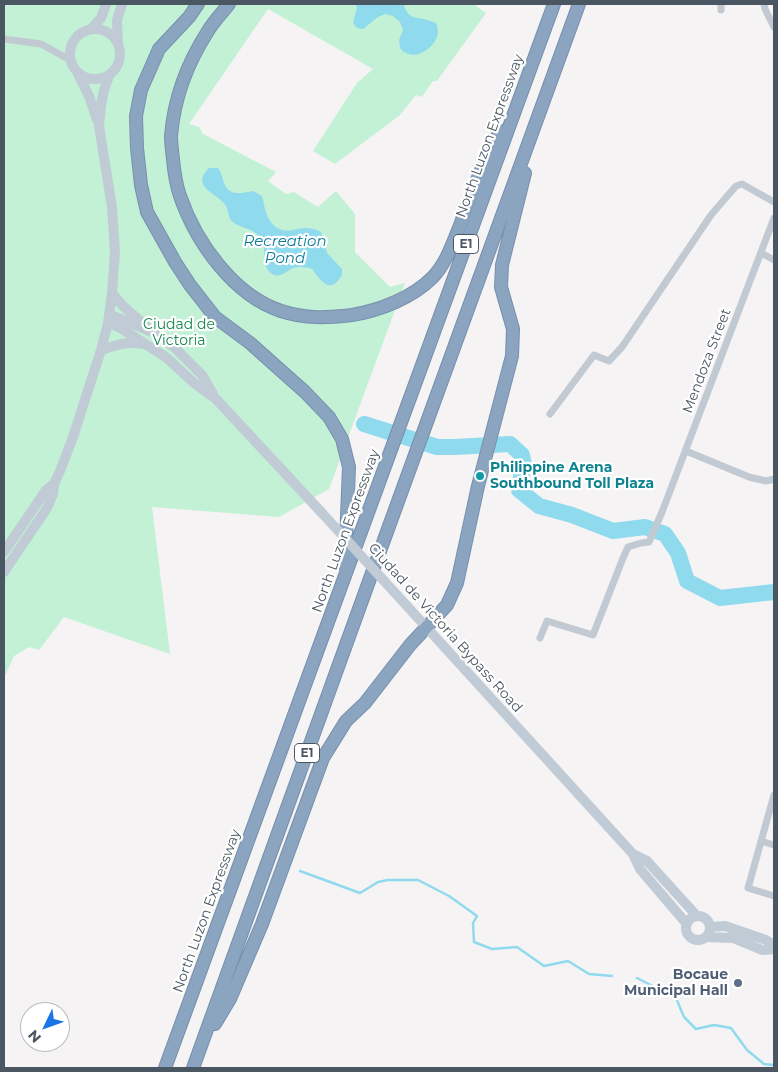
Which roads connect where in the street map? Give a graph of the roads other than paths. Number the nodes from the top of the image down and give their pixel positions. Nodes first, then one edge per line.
1 (106, 4) edge
2 (122, 4) edge
3 (198, 4) edge
4 (229, 4) edge
5 (554, 4) edge
6 (579, 4) edge
7 (764, 4) edge
8 (774, 27) edge
9 (91, 29) junction
10 (4, 38) edge
11 (118, 43) junction
12 (70, 60) junction
13 (76, 71) junction
14 (109, 76) junction
15 (526, 79) junction
16 (541, 108) junction
17 (98, 126) junction
18 (774, 202) edge
19 (774, 218) edge
20 (772, 228) edge
21 (761, 252) junction
22 (774, 260) edge
23 (112, 293) junction
24 (108, 318) junction
25 (154, 333) junction
26 (149, 346) junction
27 (101, 350) junction
28 (216, 399) junction
29 (550, 414) dead end
30 (686, 450) junction
31 (774, 480) edge
32 (54, 484) junction
33 (4, 552) edge
34 (4, 572) edge
35 (344, 579) junction
36 (427, 627) junction
37 (540, 638) dead end
38 (774, 798) edge
39 (761, 841) junction
40 (774, 846) edge
41 (633, 854) junction
42 (774, 896) edge
43 (696, 916) junction
44 (686, 923) junction
45 (710, 926) junction
46 (706, 937) junction
47 (774, 945) edge
48 (774, 949) edge
49 (202, 1045) junction
50 (165, 1068) edge
51 (193, 1068) edge

1 - 9 main road
2 - 11 main road
3 - 35 highway
4 - 15 highway
5 - 15 highway, North Luzon Expressway / E1
6 - 16 highway, E1
7 - 8 street
9 - 11 main road
9 - 12 main road
10 - 12 street
11 - 14 main road
12 - 13 main road
13 - 14 main road
13 - 17 main road
14 - 17 main road
15 - 35 highway, North Luzon Expressway / E1
16 - 36 highway
16 - 49 highway, E1
17 - 23 main road
18 - 29 street
19 - 20 street, Mendoza Street
20 - 21 street, Mendoza Street
21 - 22 street
21 - 30 street, Mendoza Street
23 - 24 main road
23 - 25 main road
24 - 25 main road, Ciudad de Victoria Bypass Road
24 - 26 main road, Ciudad de Victoria Bypass Road
24 - 27 main road
25 - 28 main road, Ciudad de Victoria Bypass Road
26 - 27 main road
26 - 28 main road, Ciudad de Victoria Bypass Road
27 - 32 main road
28 - 36 main road, Ciudad de Victoria Bypass Road, bridge
30 - 31 street
30 - 37 street, Mendoza Street
32 - 33 main road
32 - 34 main road
35 - 50 highway, North Luzon Expressway / E1
36 - 41 main road, Ciudad de Victoria Bypass Road
36 - 49 highway
38 - 39 street
39 - 40 street
39 - 42 street
41 - 43 main road, Ciudad de Victoria Bypass Road
41 - 44 main road, Ciudad de Victoria Bypass Road
43 - 44 main road
43 - 45 main road
44 - 46 main road
45 - 46 main road
45 - 47 main road
46 - 48 main road
49 - 51 highway, E1

